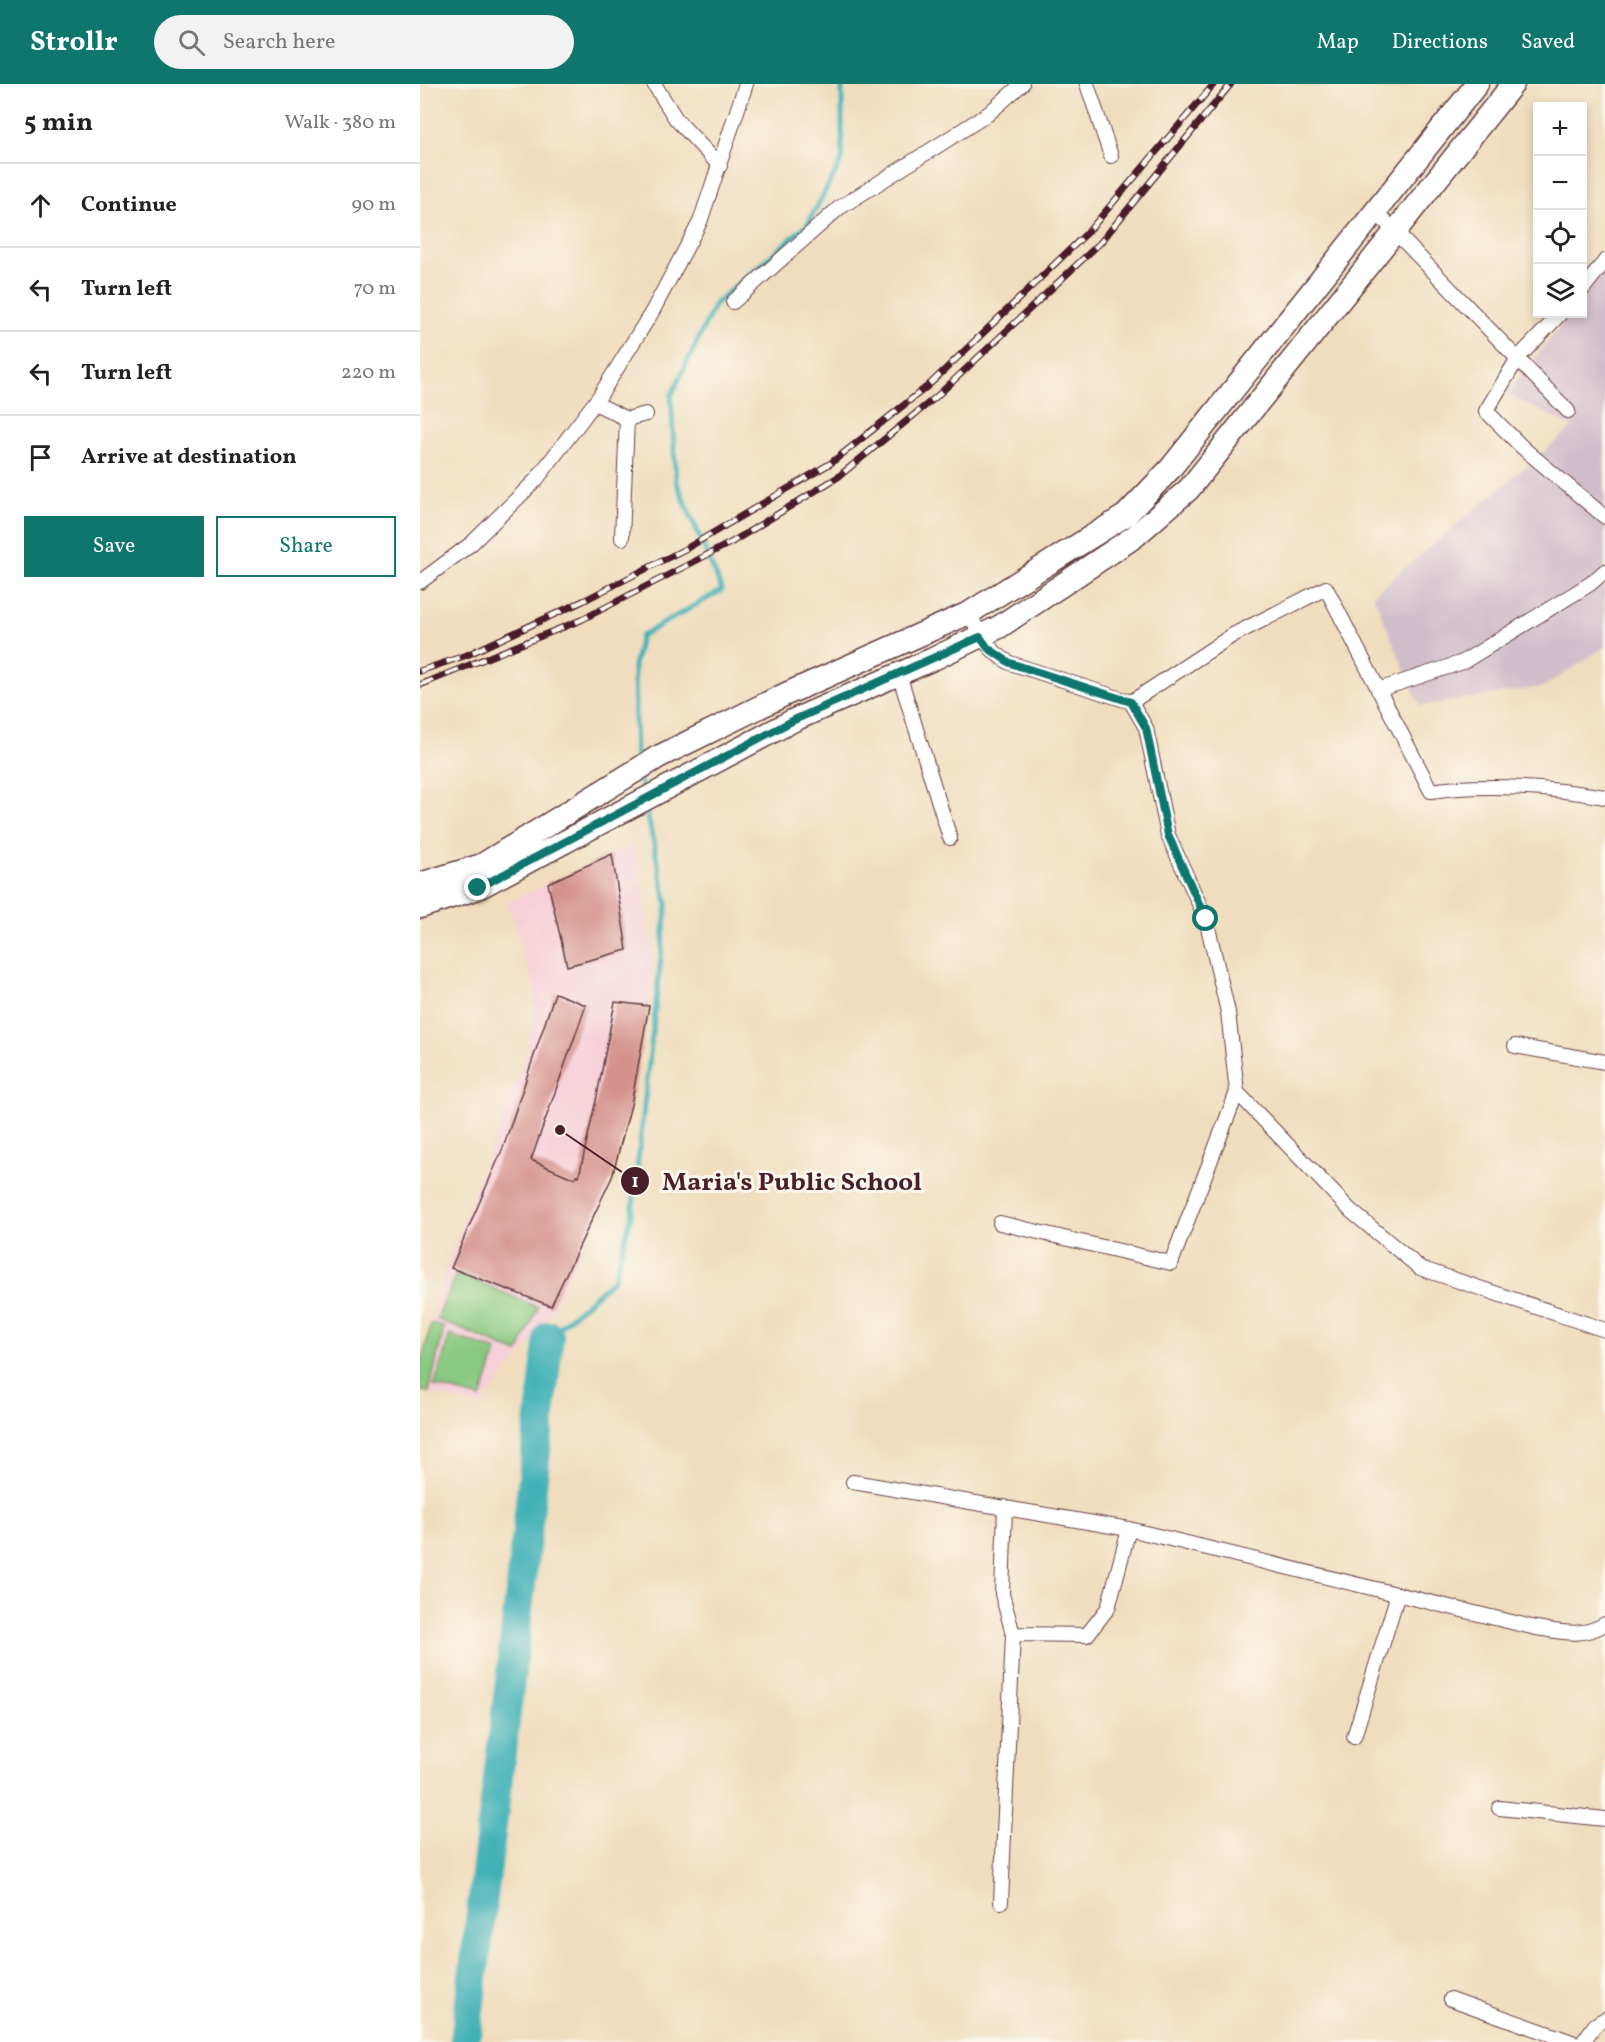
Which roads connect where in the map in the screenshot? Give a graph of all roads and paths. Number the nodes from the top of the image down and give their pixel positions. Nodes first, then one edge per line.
1 (654, 84) edge
2 (746, 84) edge
3 (1022, 84) edge
4 (1087, 84) edge
5 (1477, 84) edge
6 (1513, 84) edge
7 (1111, 156) dead end
8 (720, 166) junction
9 (1376, 212) junction
10 (1396, 233) junction
11 (1605, 261) edge
12 (1587, 284) edge
13 (733, 302) dead end
14 (1556, 318) edge
15 (1518, 358) junction
16 (595, 403) junction
17 (1568, 411) dead end
18 (646, 414) dead end
19 (627, 419) junction
20 (1605, 517) edge
21 (622, 538) dead end
22 (1605, 571) edge
23 (420, 582) edge
24 (969, 613) junction
25 (980, 637) junction
26 (899, 674) junction
27 (1378, 690) junction
28 (1131, 702) junction
29 (1605, 797) edge
30 (950, 838) dead end
31 (420, 884) edge
32 (420, 907) edge
33 (1515, 1046) dead end
34 (1605, 1062) edge
35 (1237, 1092) junction
36 (1000, 1223) dead end
37 (1605, 1330) edge
38 (854, 1482) dead end
39 (1005, 1507) junction
40 (1129, 1529) junction
41 (1398, 1594) junction
42 (1605, 1624) edge
43 (1013, 1634) junction
44 (1354, 1737) dead end
45 (1499, 1808) dead end
46 (1605, 1819) edge
47 (1001, 1902) dead end
48 (1451, 1999) dead end
49 (1605, 2019) edge
50 (1572, 2042) edge
51 (1583, 2042) edge

1 - 8 street
2 - 8 street
3 - 13 street
4 - 7 street
5 - 9 main road
6 - 10 main road
8 - 16 street
9 - 10 street
9 - 24 main road
10 - 15 street
10 - 25 main road
11 - 12 street
14 - 15 street
15 - 17 street
15 - 20 street
16 - 19 street
16 - 23 street
18 - 19 street
19 - 21 street
22 - 27 street
24 - 25 street
24 - 31 main road
25 - 26 main road
25 - 28 street
26 - 30 street
26 - 32 main road
27 - 28 street
27 - 29 street
28 - 35 street
33 - 34 street
35 - 36 street
35 - 37 street
38 - 39 street
39 - 40 street
39 - 43 street
40 - 41 street
40 - 43 street
41 - 42 street
41 - 44 street
43 - 47 street
45 - 46 street
48 - 50 street
49 - 51 street

